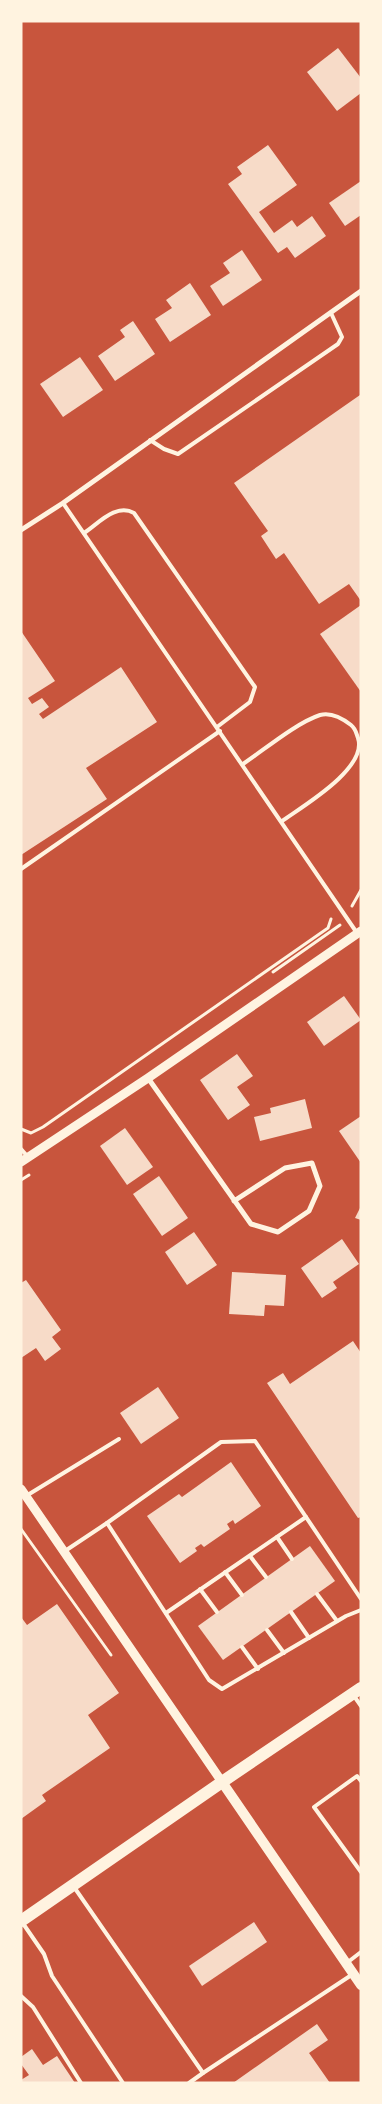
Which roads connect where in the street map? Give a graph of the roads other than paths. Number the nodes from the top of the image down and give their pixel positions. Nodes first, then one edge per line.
1 (361, 291) edge
2 (331, 313) junction
3 (150, 440) junction
4 (63, 503) junction
5 (21, 530) edge
6 (84, 533) junction
7 (217, 726) junction
8 (220, 731) junction
9 (243, 764) junction
10 (282, 821) junction
11 (21, 869) edge
12 (359, 932) edge
13 (148, 1078) junction
14 (21, 1149) edge
15 (24, 1159) edge
16 (234, 1200) junction
17 (119, 1439) dead end
18 (24, 1493) edge
19 (306, 1517) junction
20 (107, 1523) junction
21 (277, 1537) junction
22 (64, 1551) junction
23 (250, 1556) junction
24 (292, 1559) dead end
25 (225, 1572) junction
26 (266, 1577) dead end
27 (200, 1589) junction
28 (317, 1594) dead end
29 (242, 1595) dead end
30 (361, 1599) edge
31 (361, 1610) edge
32 (217, 1612) dead end
33 (291, 1612) dead end
34 (166, 1613) junction
35 (337, 1622) junction
36 (267, 1630) dead end
37 (309, 1638) junction
38 (242, 1647) dead end
39 (284, 1653) junction
40 (258, 1669) junction
41 (357, 1691) edge
42 (361, 1706) edge
43 (361, 1781) edge
44 (222, 1782) junction
45 (361, 1872) edge
46 (73, 1885) junction
47 (21, 1921) edge
48 (361, 1952) edge
49 (346, 1963) junction
50 (354, 1974) junction
51 (361, 1985) edge
52 (21, 1996) edge
53 (203, 2073) junction
54 (81, 2083) edge
55 (123, 2083) edge
56 (189, 2083) edge

1 - 2 street
2 - 3 street
2 - 3 lane
3 - 4 street
4 - 5 street
4 - 6 lane
6 - 7 lane
6 - 7 lane
7 - 8 lane
8 - 9 lane
8 - 11 lane
9 - 10 lane
9 - 10 lane
10 - 12 lane
12 - 13 street
13 - 15 street
13 - 16 street
14 - 15 lane
16 - 16 street
17 - 18 lane
18 - 22 street
19 - 20 lane
19 - 21 lane
19 - 30 lane
20 - 22 lane
20 - 34 lane
21 - 23 lane
21 - 24 lane
22 - 44 street
23 - 25 lane
23 - 26 lane
25 - 27 lane
25 - 29 lane
27 - 32 lane
27 - 34 lane
28 - 35 lane
31 - 35 lane
33 - 37 lane
34 - 40 lane
35 - 37 lane
36 - 39 lane
37 - 39 lane
38 - 40 lane
39 - 40 lane
41 - 42 lane
41 - 44 main road
43 - 45 lane
44 - 46 main road
44 - 49 main road
46 - 47 main road
46 - 53 lane
47 - 55 lane
48 - 49 lane
49 - 50 main road
50 - 51 main road
50 - 53 lane
52 - 54 lane
53 - 56 lane

